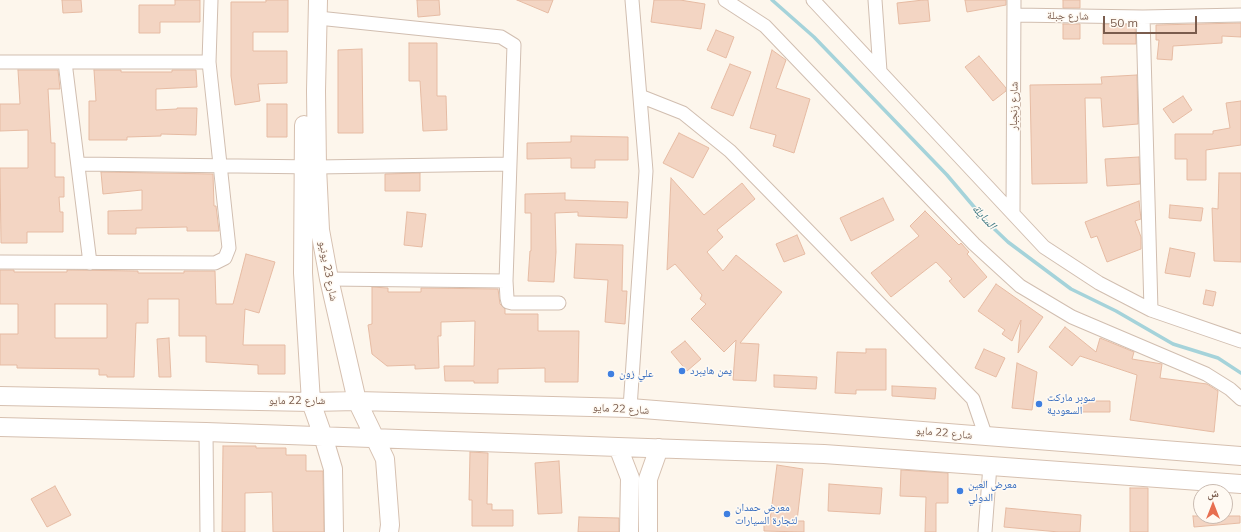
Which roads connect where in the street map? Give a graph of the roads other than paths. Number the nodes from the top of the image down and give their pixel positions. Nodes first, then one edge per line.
1 (211, 0) edge
2 (306, 0) edge
3 (318, 0) edge
4 (632, 0) edge
5 (725, 0) edge
6 (813, 0) edge
7 (875, 0) edge
8 (1014, 0) edge
9 (1015, 15) junction
10 (1241, 15) edge
11 (1143, 16) junction
12 (318, 18) junction
13 (0, 62) edge
14 (66, 62) junction
15 (209, 62) junction
16 (880, 71) junction
17 (640, 96) junction
18 (79, 164) junction
19 (510, 164) junction
20 (219, 166) junction
21 (310, 166) junction
22 (1013, 212) junction
23 (0, 262) edge
24 (90, 263) junction
25 (329, 279) junction
26 (506, 281) junction
27 (558, 303) dead end
28 (1150, 310) junction
29 (1241, 341) edge
30 (0, 396) edge
31 (1241, 400) edge
32 (358, 401) junction
33 (311, 402) junction
34 (630, 408) junction
35 (0, 427) edge
36 (206, 432) junction
37 (324, 436) junction
38 (376, 437) junction
39 (986, 437) junction
40 (618, 447) junction
41 (659, 448) junction
42 (1241, 456) edge
43 (990, 465) junction
44 (630, 479) junction
45 (648, 479) junction
46 (1241, 484) edge
47 (207, 532) edge
48 (334, 532) edge
49 (389, 532) edge
50 (629, 532) edge
51 (648, 532) edge
52 (984, 532) edge

1 - 15 street
2 - 21 main road, شارع 23 يونيو
3 - 12 main road, شارع 23 يونيو
4 - 17 street
5 - 31 street
6 - 16 street
7 - 16 street
8 - 9 street, شارع زنجبار
9 - 11 street, شارع جبلة
9 - 22 street, شارع زنجبار
10 - 11 street, شارع جبلة
11 - 28 street
12 - 19 street
12 - 21 main road, شارع 23 يونيو
13 - 14 street
14 - 15 street
14 - 18 street
15 - 20 street
16 - 22 street
17 - 34 street
17 - 39 street
18 - 20 street
18 - 24 street
19 - 21 street
19 - 26 street
20 - 21 street
20 - 24 street
21 - 25 main road, شارع 23 يونيو
21 - 33 main road, شارع 23 يونيو
22 - 28 street
23 - 24 street
25 - 26 street
25 - 32 main road, شارع 23 يونيو
26 - 27 street
28 - 29 street
30 - 33 main road, شارع 22 مايو
32 - 33 main road, شارع 22 مايو
32 - 34 main road, شارع 22 مايو
32 - 38 main road, شارع 23 يونيو
33 - 37 main road, شارع 23 يونيو
34 - 39 main road, شارع 22 مايو
35 - 36 main road
36 - 37 main road
36 - 47 street
37 - 38 main road
37 - 48 main road, شارع 23 يونيو
38 - 40 main road
38 - 49 main road, شارع 23 يونيو
39 - 42 main road, شارع 22 مايو
40 - 41 main road
40 - 44 main road
41 - 43 main road
41 - 45 main road
43 - 46 main road
43 - 52 street
44 - 45 main road
44 - 50 main road
45 - 51 main road

